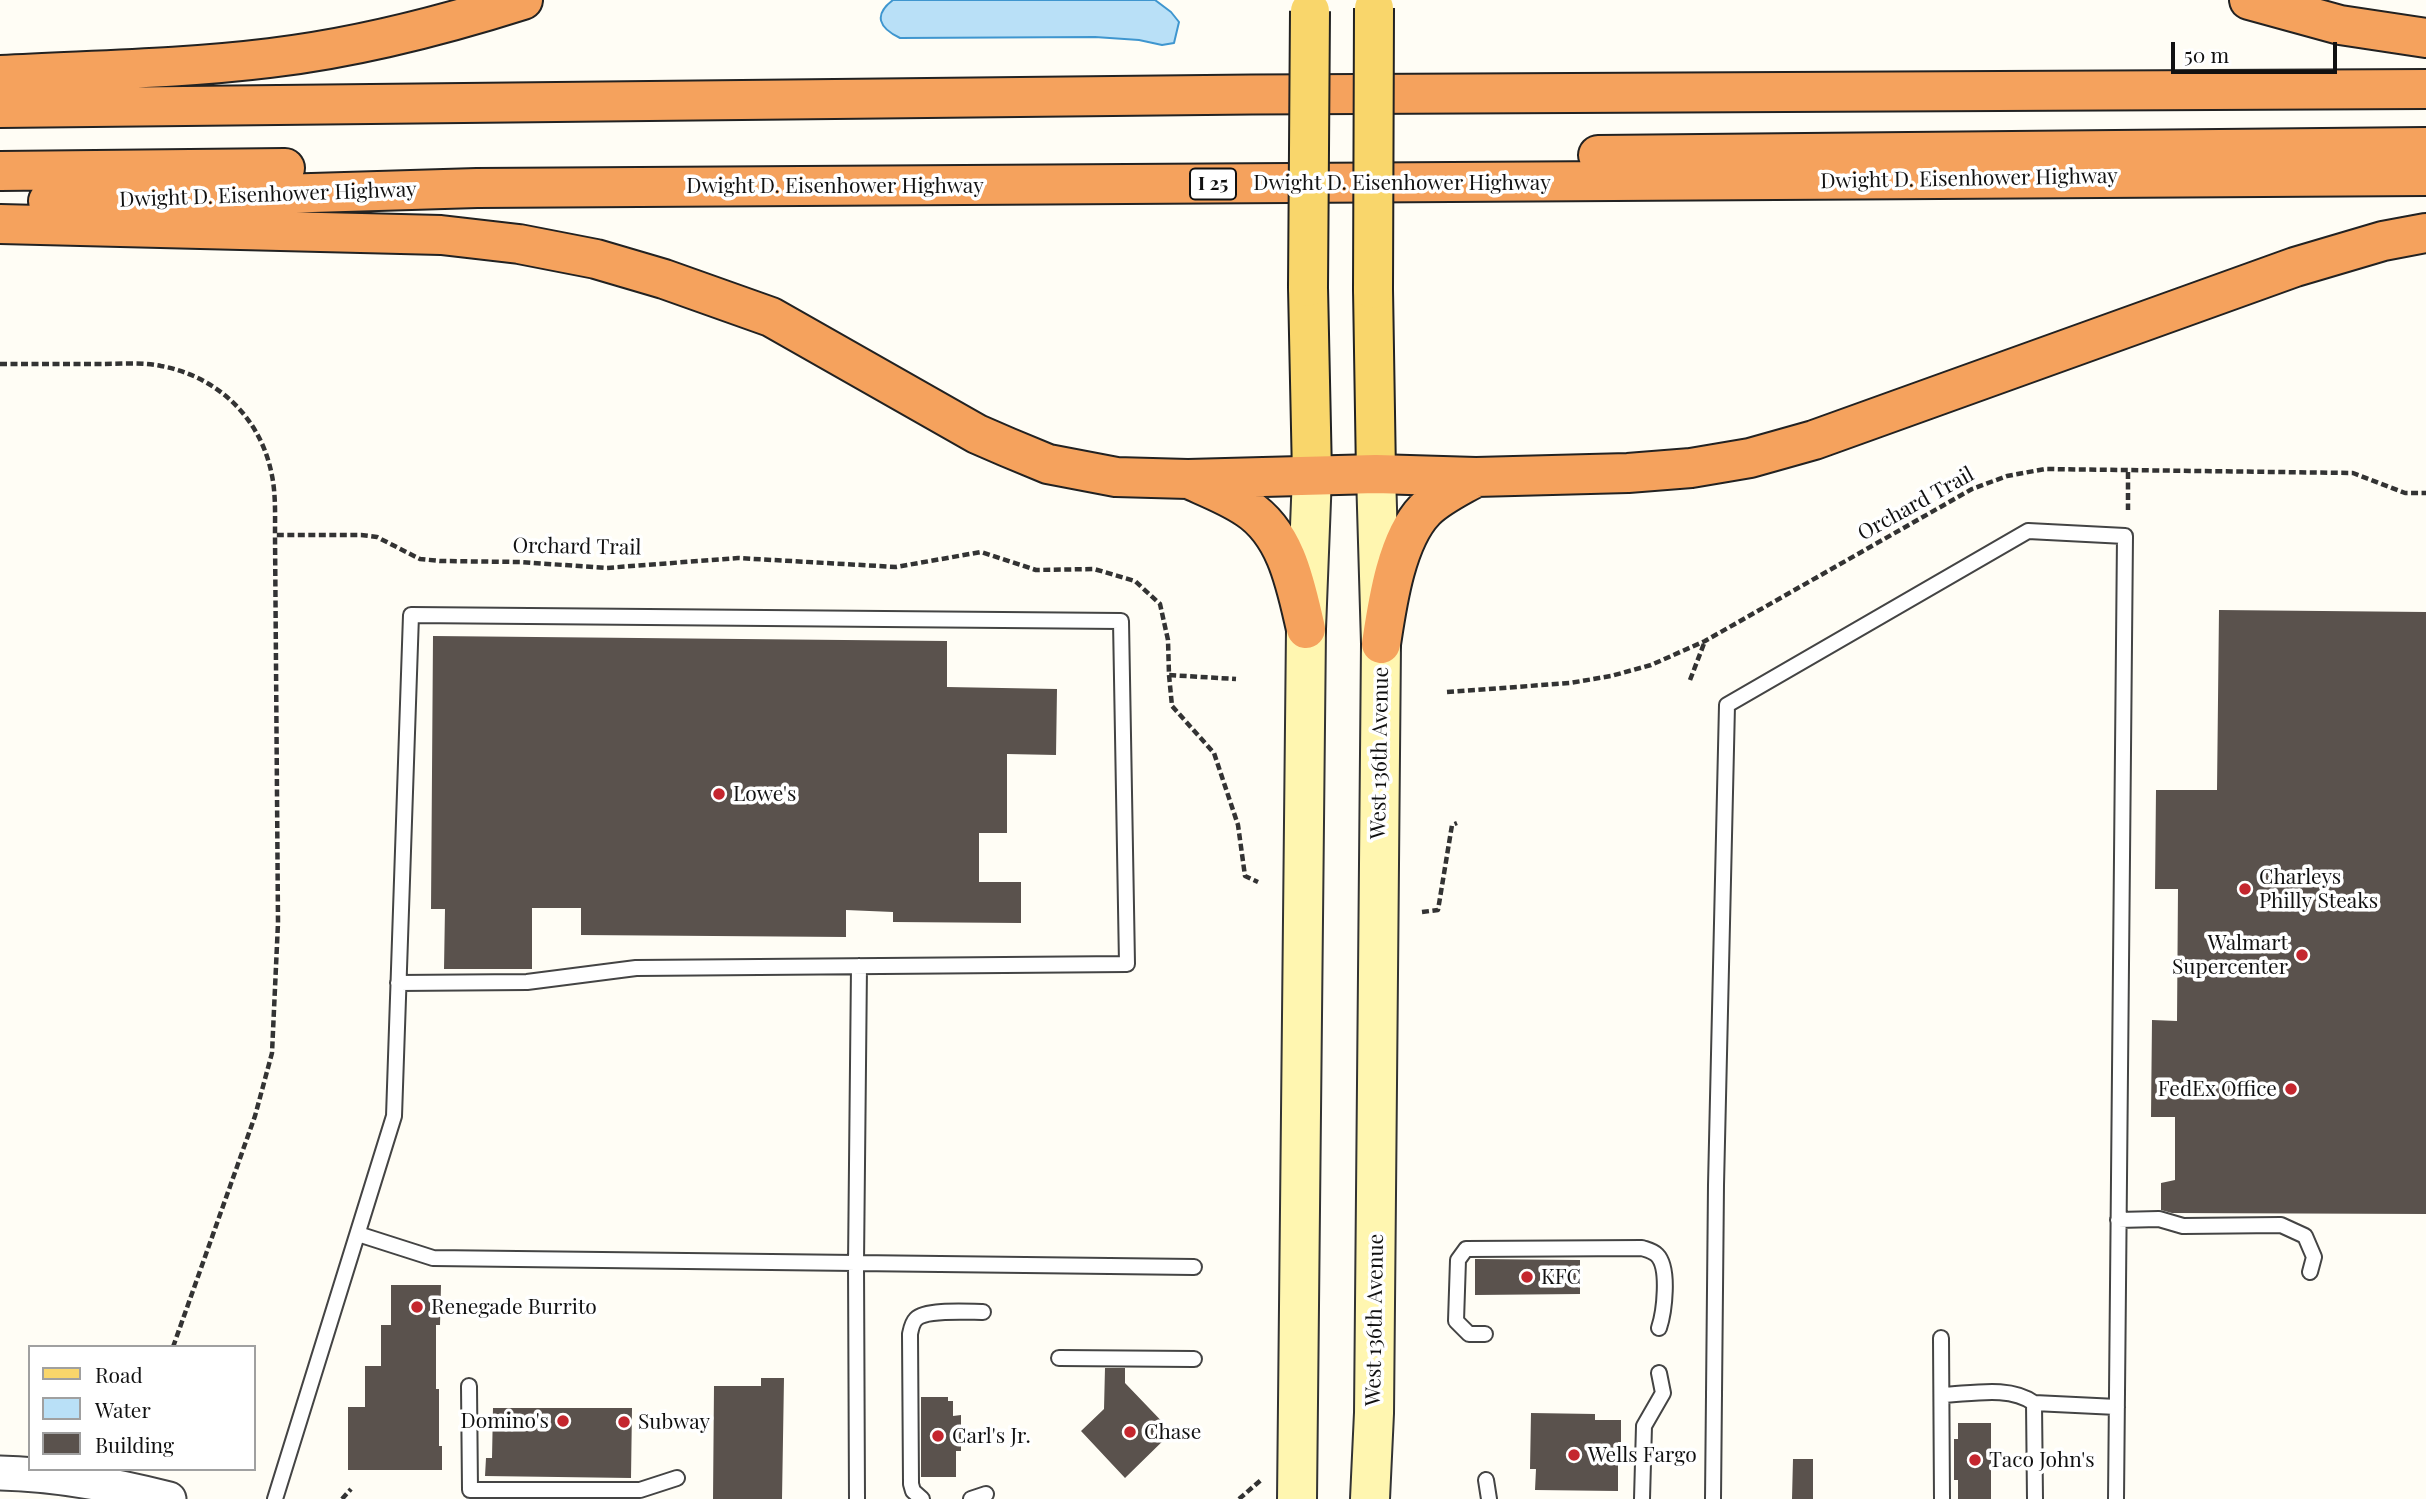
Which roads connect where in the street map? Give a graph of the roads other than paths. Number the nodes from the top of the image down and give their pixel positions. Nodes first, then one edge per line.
1 (523, 0) edge
2 (2249, 0) edge
3 (1374, 4) edge
4 (1310, 6) edge
5 (2426, 38) edge
6 (0, 75) edge
7 (2426, 89) edge
8 (0, 108) edge
9 (2426, 111) edge
10 (0, 129) edge
11 (2426, 147) edge
12 (0, 171) edge
13 (2426, 176) edge
14 (0, 203) edge
15 (0, 224) edge
16 (2426, 233) edge
17 (1376, 474) junction
18 (1312, 475) junction
19 (1476, 477) junction
20 (1188, 479) junction
21 (1306, 629) junction
22 (1381, 644) junction
23 (859, 966) junction
24 (398, 983) junction
25 (2118, 1220) junction
26 (358, 1234) junction
27 (856, 1263) junction
28 (1194, 1267) dead end
29 (2310, 1272) dead end
30 (983, 1312) dead end
31 (1658, 1328) dead end
32 (1485, 1334) dead end
33 (1941, 1338) dead end
34 (1059, 1358) dead end
35 (1194, 1359) dead end
36 (1658, 1373) dead end
37 (469, 1386) dead end
38 (1942, 1395) junction
39 (2034, 1403) junction
40 (2117, 1407) junction
41 (1374, 1413) junction
42 (1298, 1415) junction
43 (0, 1473) edge
44 (677, 1478) dead end
45 (1486, 1480) dead end
46 (1269, 1490) edge
47 (986, 1494) dead end
48 (169, 1499) edge
49 (275, 1499) edge
50 (858, 1499) edge
51 (922, 1499) edge
52 (971, 1499) edge
53 (1297, 1499) edge
54 (1370, 1499) edge
55 (1392, 1499) edge
56 (1489, 1499) edge
57 (1642, 1499) edge
58 (1713, 1499) edge
59 (1942, 1499) edge
60 (2035, 1499) edge
61 (2116, 1499) edge

1 - 6 highway
2 - 5 highway
3 - 17 main road, West 136th Avenue, bridge
4 - 18 main road, bridge
7 - 8 highway
9 - 10 highway
11 - 12 highway
13 - 14 highway, Dwight D. Eisenhower Highway / I 25
15 - 20 highway
16 - 19 highway
17 - 18 highway
17 - 19 highway
17 - 22 main road, West 136th Avenue
18 - 20 highway
18 - 21 main road
19 - 22 highway
20 - 21 highway
21 - 42 main road
22 - 41 main road, West 136th Avenue
23 - 24 lane
23 - 24 lane
23 - 27 lane
24 - 26 lane
25 - 29 lane
25 - 40 lane
25 - 58 lane
26 - 27 lane
26 - 49 lane
27 - 28 lane
27 - 50 lane
30 - 51 lane
31 - 32 lane
33 - 38 lane
34 - 35 lane
36 - 57 lane
37 - 44 lane
38 - 39 lane
38 - 59 lane
39 - 40 lane
39 - 60 lane
40 - 61 lane
41 - 54 main road, West 136th Avenue
41 - 55 main road
42 - 46 main road
42 - 53 main road
43 - 48 street
45 - 56 lane
47 - 52 lane

